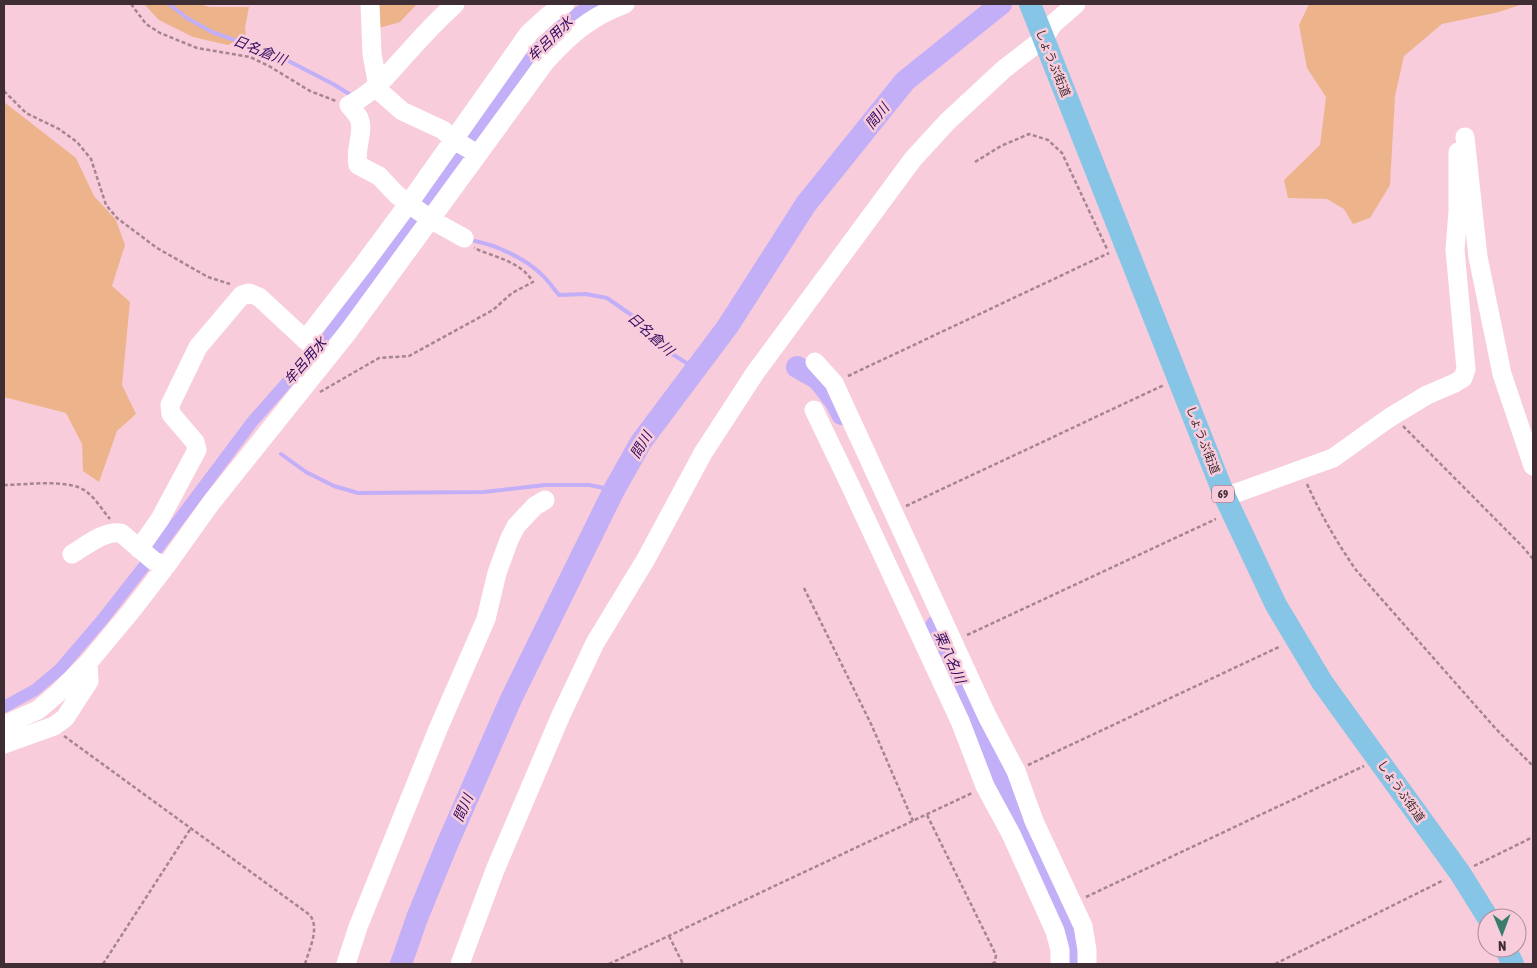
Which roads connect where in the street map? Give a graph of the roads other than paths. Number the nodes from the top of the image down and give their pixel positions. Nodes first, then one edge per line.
1 (370, 4) edge
2 (455, 4) edge
3 (566, 4) edge
4 (625, 4) edge
5 (1030, 4) edge
6 (1076, 4) edge
7 (1041, 32) junction
8 (376, 88) junction
9 (464, 146) junction
10 (419, 210) junction
11 (464, 238) road end
12 (315, 349) junction
13 (815, 362) dead end
14 (814, 410) dead end
15 (1533, 466) edge
16 (545, 500) dead end
17 (1228, 504) junction
18 (72, 554) dead end
19 (150, 557) junction
20 (88, 663) junction
21 (4, 725) edge
22 (4, 744) edge
23 (1482, 908) edge
24 (346, 964) edge
25 (460, 964) edge
26 (1060, 964) edge
27 (1087, 964) edge

1 - 8 street
2 - 8 street
3 - 9 street
4 - 9 street
5 - 7 main road, しょうぶ街道 / 69
6 - 7 street
7 - 17 main road, しょうぶ街道 / 69
7 - 25 street
8 - 9 street
8 - 10 street
9 - 10 street
9 - 10 street
10 - 11 street
10 - 12 street
10 - 12 street
12 - 19 street
12 - 19 street
13 - 27 street
14 - 26 street
15 - 17 street
16 - 24 street
17 - 23 main road, しょうぶ街道 / 69
18 - 19 street
19 - 20 street
20 - 21 street
20 - 22 street

